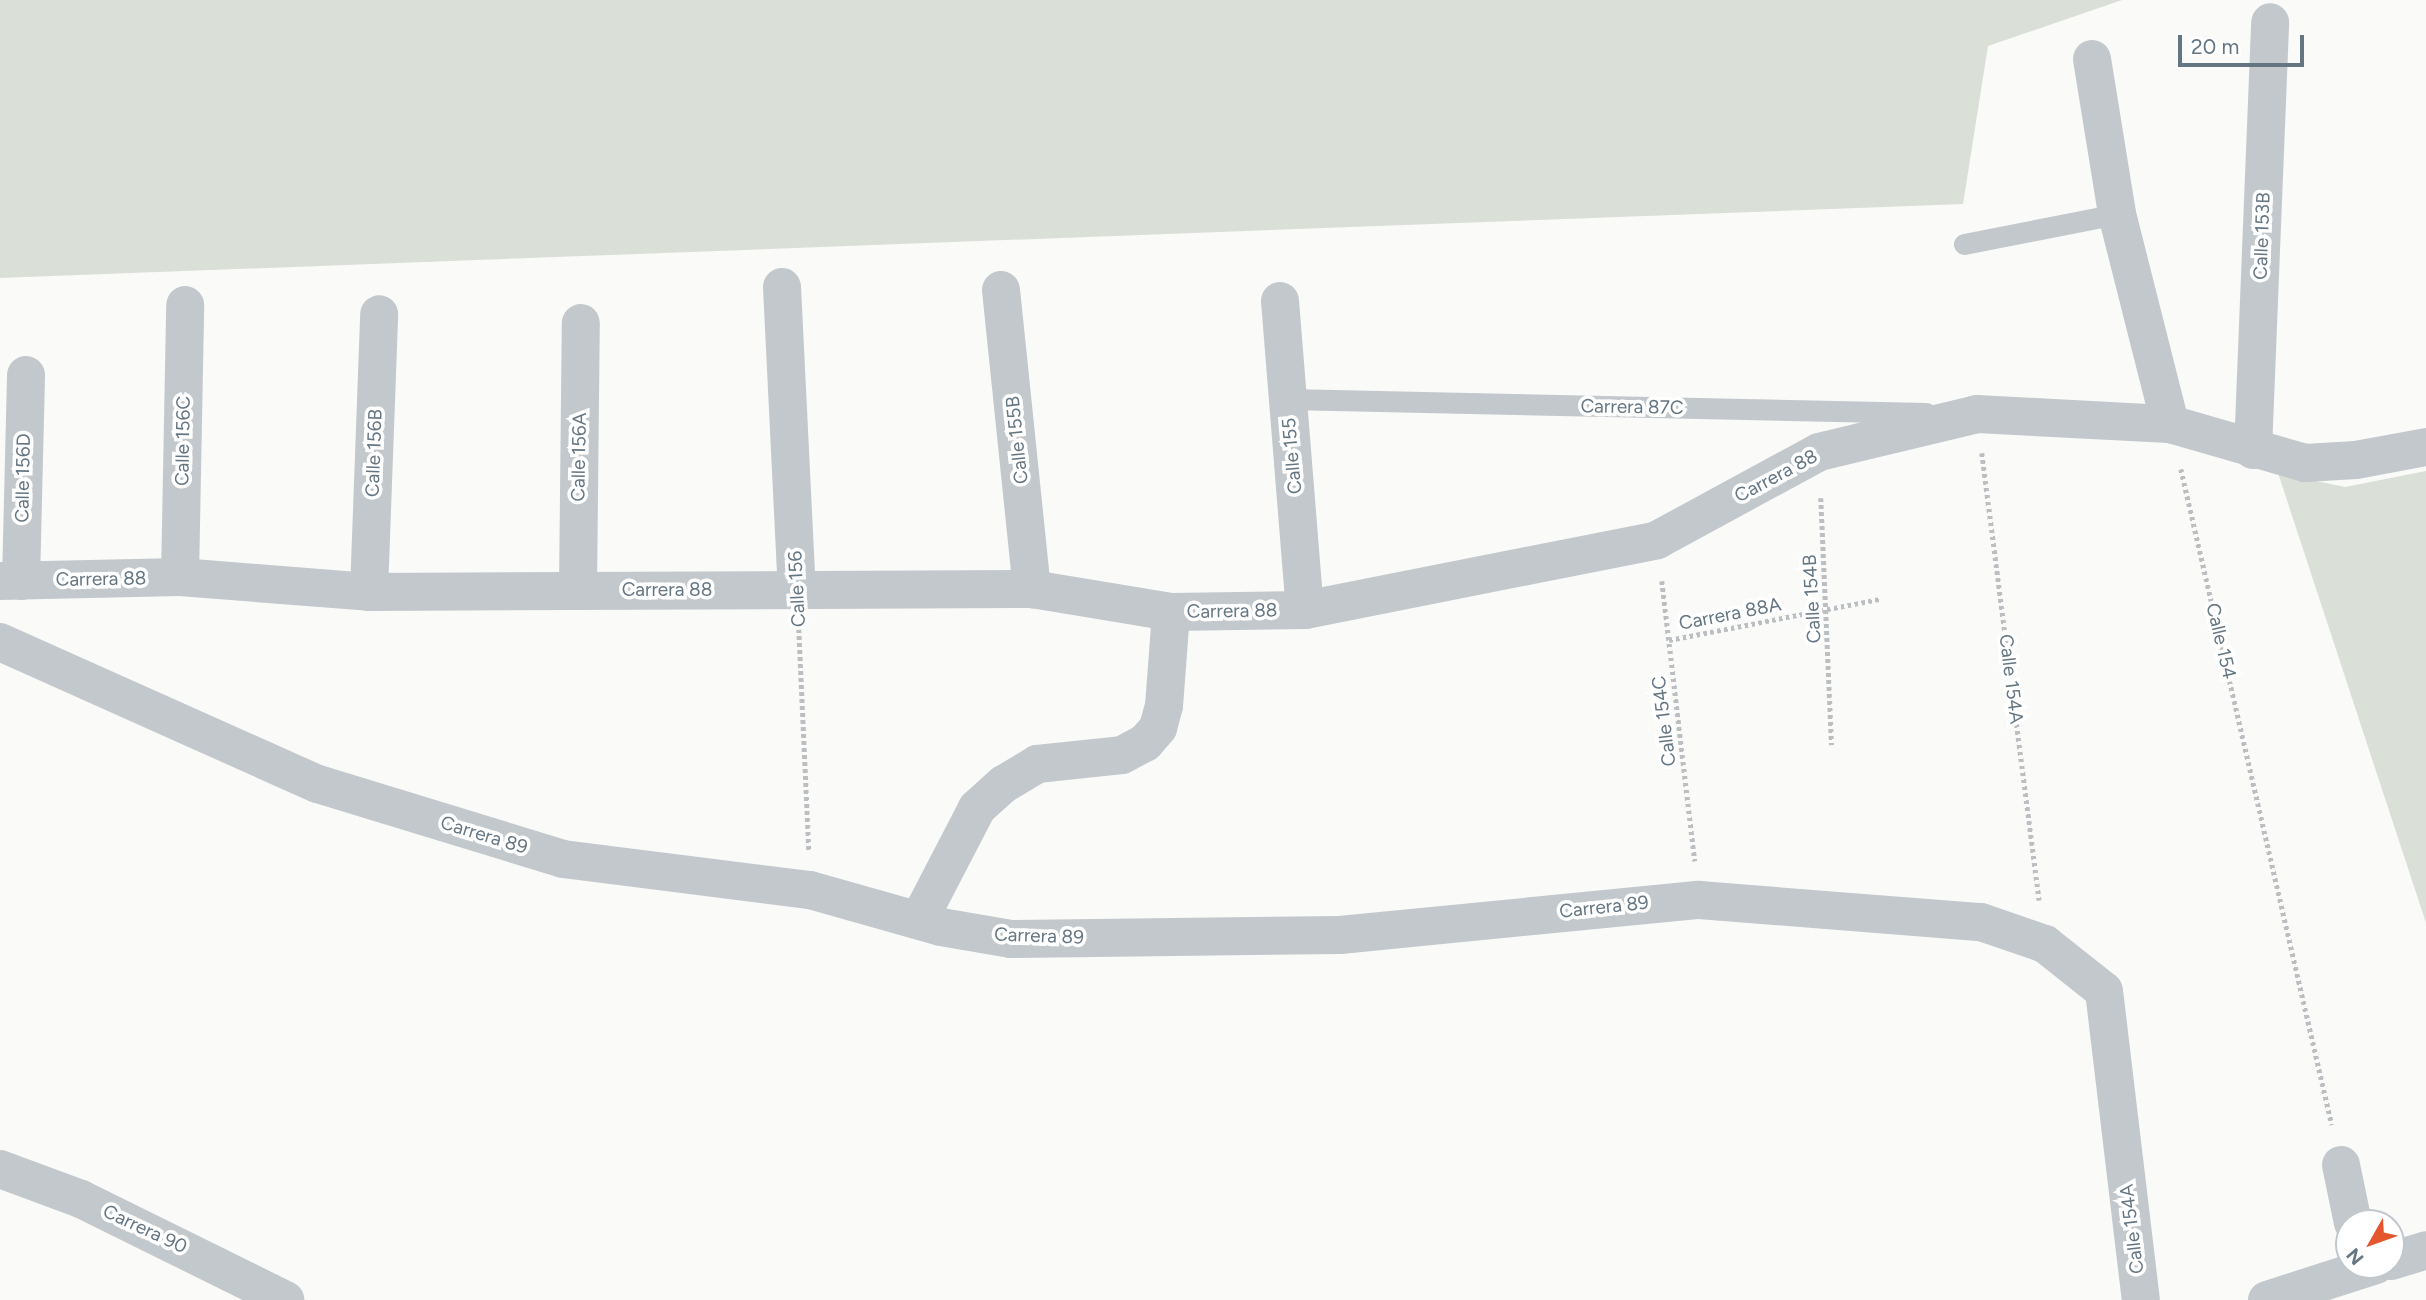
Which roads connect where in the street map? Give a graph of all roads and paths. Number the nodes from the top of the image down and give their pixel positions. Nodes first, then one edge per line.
1 (2270, 22) dead end
2 (2092, 60) dead end
3 (2117, 214) junction
4 (1964, 244) dead end
5 (782, 287) dead end
6 (1002, 290) dead end
7 (1280, 301) dead end
8 (185, 305) dead end
9 (379, 314) dead end
10 (581, 323) dead end
11 (26, 374) dead end
12 (1288, 399) junction
13 (1977, 414) junction
14 (2171, 424) junction
15 (2426, 447) edge
16 (2253, 450) junction
17 (1819, 452) junction
18 (1657, 540) junction
19 (180, 577) junction
20 (10, 581) edge
21 (1032, 589) junction
22 (578, 590) junction
23 (797, 590) junction
24 (369, 592) junction
25 (1879, 599) dead end
26 (1826, 609) junction
27 (1305, 610) junction
28 (1171, 612) junction
29 (1669, 640) junction
30 (0, 642) edge
31 (1832, 746) dead end
32 (810, 890) junction
33 (1699, 900) junction
34 (919, 920) junction
35 (2045, 944) junction
36 (2104, 991) joint
37 (2341, 1165) joint
38 (0, 1169) edge
39 (2350, 1209) edge
40 (2426, 1250) edge
41 (2405, 1256) edge
42 (2335, 1278) edge
43 (285, 1300) edge
44 (2141, 1300) edge
45 (2267, 1300) edge

1 - 16 street, Calle 153B
2 - 3 street
3 - 4 lane
3 - 14 street
5 - 23 street, Calle 156
6 - 21 street, Calle 155B
7 - 12 street, Calle 155
8 - 19 street, Calle 156C
9 - 24 street, Calle 156B
10 - 22 street, Calle 156A
11 - 20 street, Calle 156D
12 - 13 lane, Carrera 87C
12 - 27 street, Calle 155
13 - 14 street, Carrera 88
13 - 17 street, Carrera 88
13 - 35 path, Calle 154A
14 - 16 street, Carrera 88
14 - 37 path, Calle 154
15 - 16 street, Carrera 88
17 - 18 street, Carrera 88
17 - 26 path, Calle 154B
18 - 27 street, Carrera 88
18 - 29 path, Calle 154C
19 - 20 street, Carrera 88
19 - 24 street, Carrera 88
21 - 23 street, Carrera 88
21 - 28 street, Carrera 88
22 - 23 street, Carrera 88
22 - 24 street, Carrera 88
23 - 32 path, Calle 156
25 - 26 path, Carrera 88A
26 - 29 path, Carrera 88A
26 - 31 path, Calle 154B
27 - 28 street, Carrera 88
28 - 34 street
29 - 33 path, Calle 154C
30 - 32 street, Carrera 89
32 - 34 street, Carrera 89
33 - 34 street, Carrera 89
33 - 35 street, Carrera 89
35 - 36 street, Carrera 89
36 - 44 street, Calle 154A
37 - 39 street
38 - 43 street, Carrera 90
40 - 41 street
42 - 45 street

